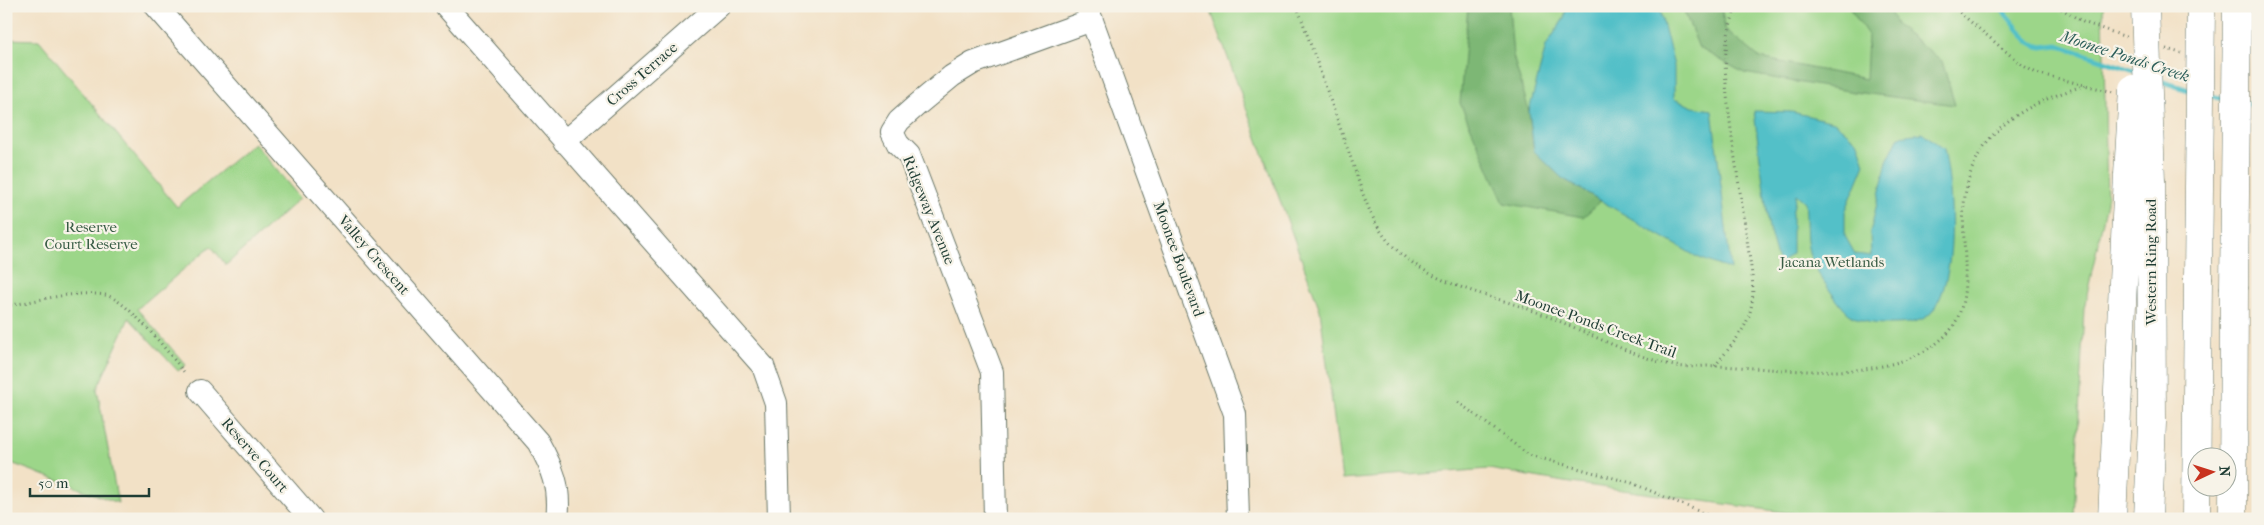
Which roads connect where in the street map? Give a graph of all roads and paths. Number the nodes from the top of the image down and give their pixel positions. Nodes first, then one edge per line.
1 (156, 6) edge
2 (446, 6) edge
3 (719, 6) edge
4 (1296, 6) edge
5 (1736, 6) edge
6 (1952, 6) edge
7 (2140, 6) edge
8 (2145, 6) edge
9 (2201, 6) edge
10 (2237, 6) edge
11 (1089, 13) edge
12 (2086, 85) junction
13 (2123, 94) dead end
14 (564, 142) junction
15 (2139, 178) junction
16 (6, 306) edge
17 (1715, 366) junction
18 (184, 372) dead end
19 (200, 391) dead end
20 (1458, 402) dead end
21 (311, 519) edge
22 (557, 519) edge
23 (779, 519) edge
24 (995, 519) edge
25 (1238, 519) edge
26 (1717, 519) edge
27 (2112, 519) edge
28 (2148, 519) edge
29 (2196, 519) edge
30 (2233, 519) edge

1 - 22 street, Valley Crescent
2 - 14 street
3 - 14 street, Cross Terrace
4 - 17 path, Moonee Ponds Creek Trail
5 - 17 path
6 - 12 path
7 - 15 highway, bridge
8 - 15 highway, Western Ring Road, bridge
9 - 29 highway, bridge
10 - 30 highway, bridge
11 - 24 street, Ridgeway Avenue
11 - 25 street, Moonee Boulevard
12 - 13 path
12 - 17 path, Moonee Ponds Creek Trail
14 - 23 street
15 - 27 highway
15 - 28 highway, Western Ring Road
16 - 18 path
19 - 21 street, Reserve Court
20 - 26 path

